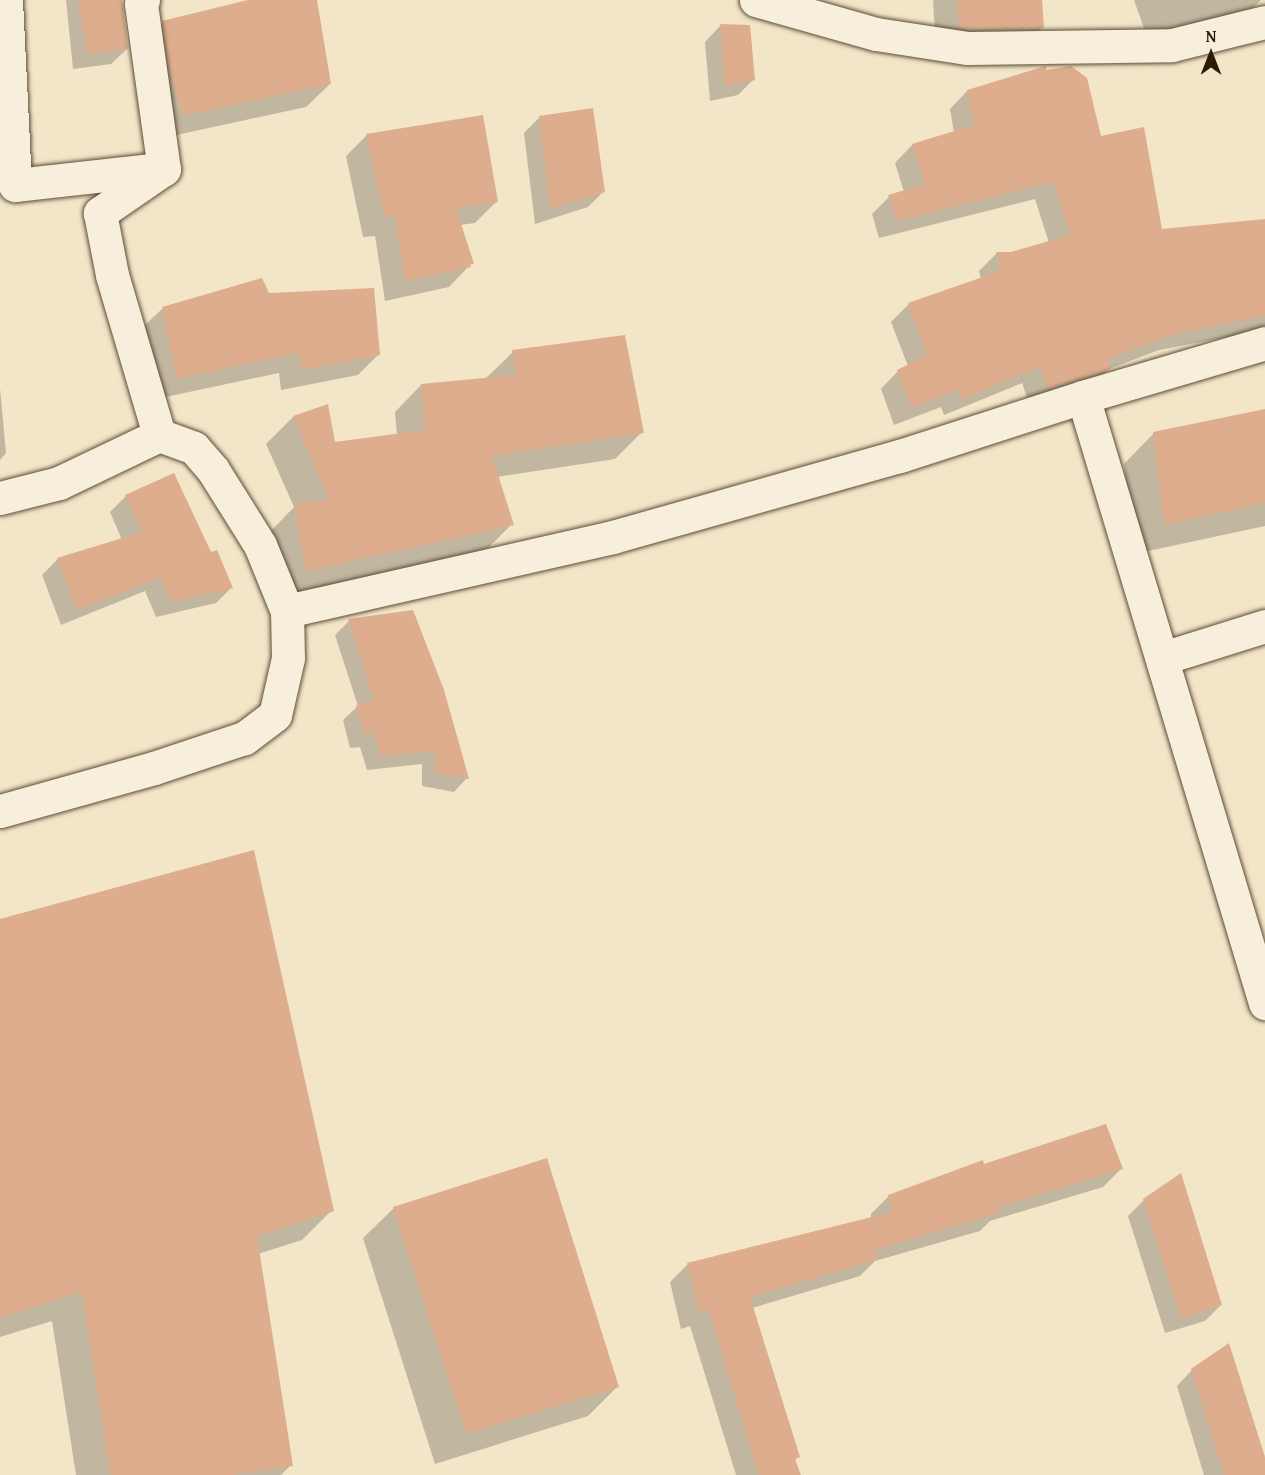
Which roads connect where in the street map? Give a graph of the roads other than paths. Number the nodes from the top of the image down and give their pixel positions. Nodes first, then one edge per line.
1 (6, 0) edge
2 (143, 0) edge
3 (756, 0) edge
4 (1265, 22) edge
5 (164, 168) junction
6 (1265, 343) edge
7 (1083, 397) junction
8 (159, 435) junction
9 (0, 498) edge
10 (287, 612) junction
11 (1265, 626) edge
12 (1163, 658) junction
13 (0, 811) edge
14 (1265, 1003) edge

1 - 5 street
2 - 5 street
3 - 4 street
5 - 8 street
6 - 7 street
7 - 10 street
7 - 12 street
8 - 9 street
8 - 10 street
10 - 13 street
11 - 12 street
12 - 14 street

